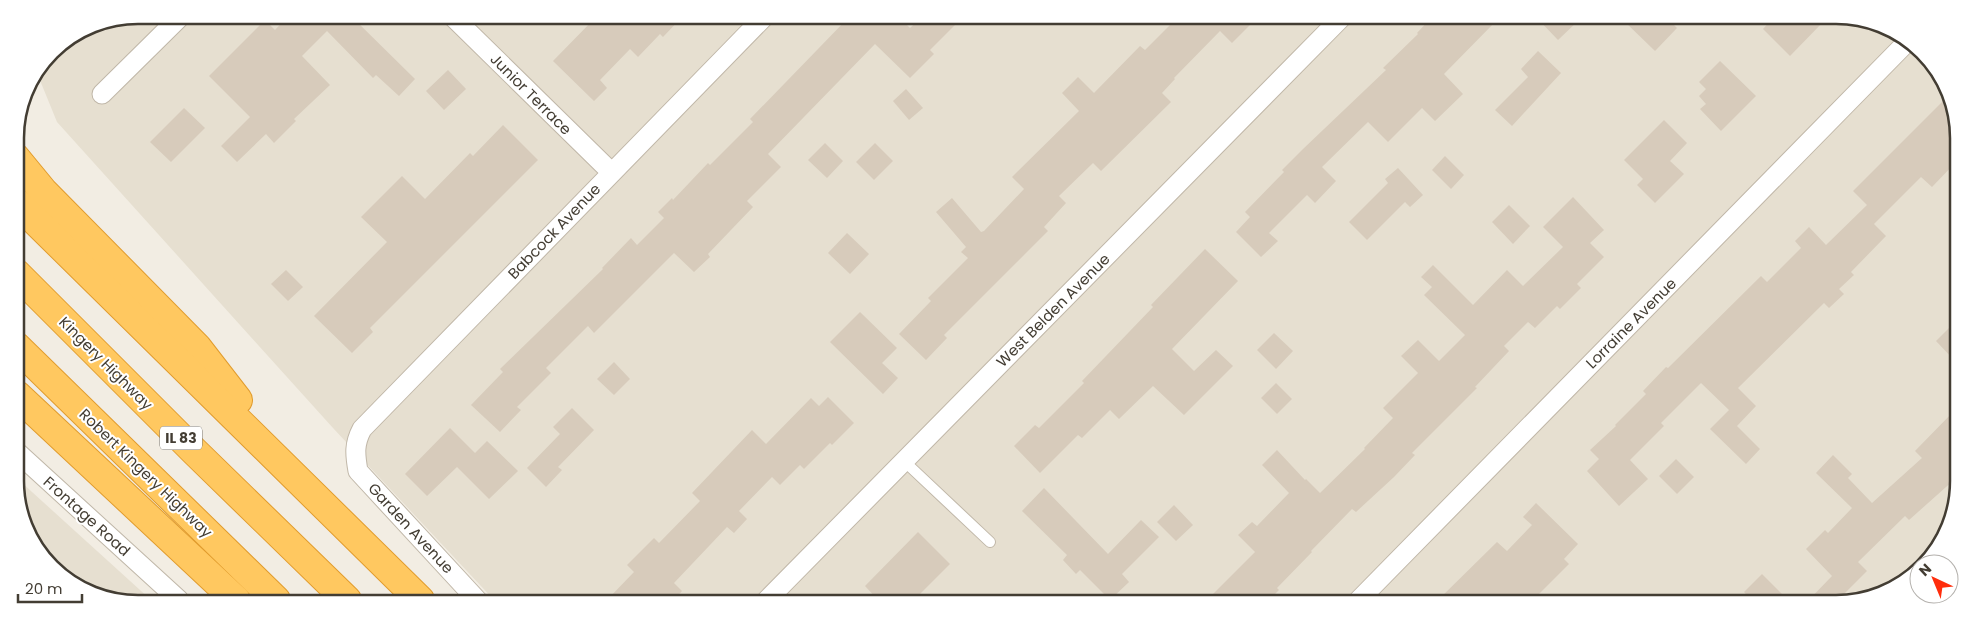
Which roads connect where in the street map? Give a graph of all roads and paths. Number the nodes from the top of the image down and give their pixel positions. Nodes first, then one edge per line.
1 (173, 24) edge
2 (460, 24) edge
3 (756, 24) edge
4 (1335, 24) edge
5 (1904, 45) edge
6 (102, 94) dead end
7 (24, 168) edge
8 (610, 172) junction
9 (24, 210) edge
10 (24, 281) edge
11 (24, 354) edge
12 (24, 402) edge
13 (354, 451) joint
14 (24, 458) edge
15 (904, 461) junction
16 (301, 483) junction
17 (990, 542) dead end
18 (174, 595) edge
19 (231, 595) edge
20 (271, 595) edge
21 (342, 595) edge
22 (415, 595) edge
23 (472, 595) edge
24 (772, 595) edge
25 (1364, 595) edge

1 - 6 street
2 - 8 street, Junior Terrace
3 - 8 street, Babcock Avenue
4 - 15 street, West Belden Avenue
5 - 25 street, Lorraine Avenue
7 - 16 highway
8 - 13 street, Babcock Avenue
9 - 16 highway
10 - 21 highway, Kingery Highway / IL 83
11 - 20 highway, Robert Kingery Highway
12 - 19 highway
13 - 23 street, Garden Avenue
14 - 18 street, Frontage Road
15 - 17 lane
15 - 24 street, West Belden Avenue
16 - 22 highway

